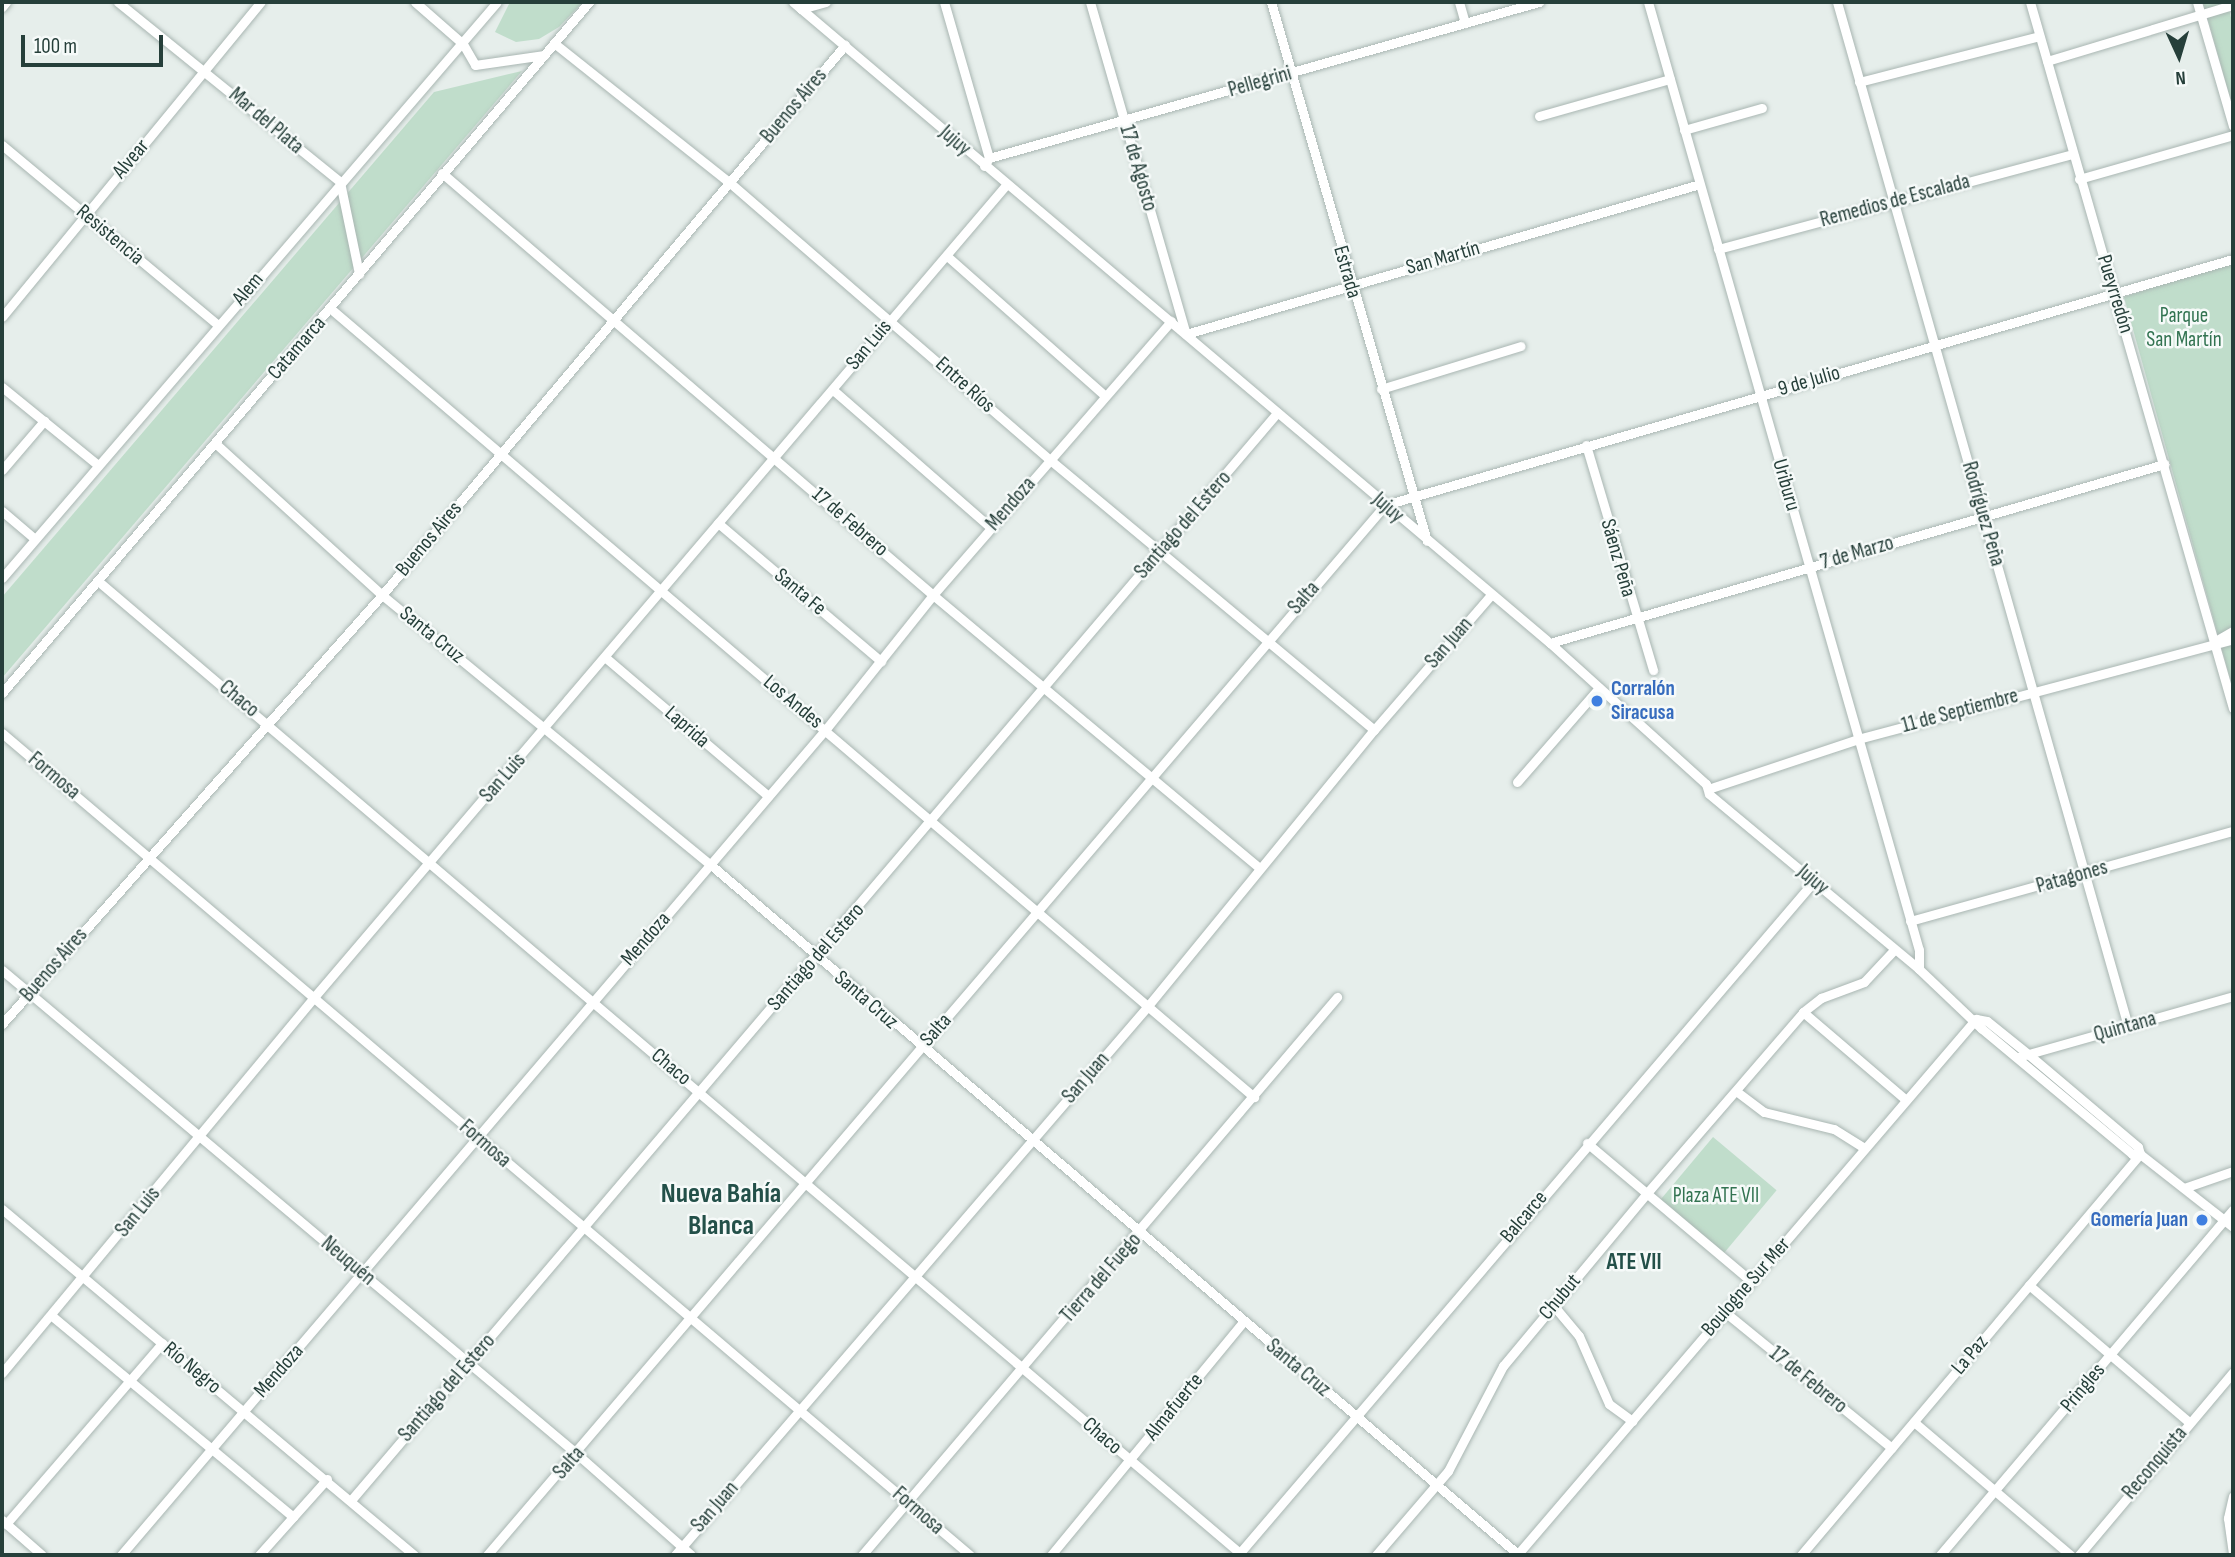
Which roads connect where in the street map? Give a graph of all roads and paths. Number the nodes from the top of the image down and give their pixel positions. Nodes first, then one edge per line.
1 (6, 2) edge
2 (118, 2) edge
3 (261, 2) edge
4 (415, 2) edge
5 (497, 2) edge
6 (589, 2) edge
7 (793, 2) edge
8 (826, 2) edge
9 (944, 2) edge
10 (1090, 2) edge
11 (1271, 2) edge
12 (1459, 2) edge
13 (1539, 2) edge
14 (1648, 2) edge
15 (1836, 2) edge
16 (2030, 2) edge
17 (2197, 2) edge
18 (2233, 3) edge
19 (800, 5) edge
20 (2, 8) edge
21 (2201, 14) junction
22 (1465, 23) junction
23 (2039, 36) junction
24 (554, 43) junction
25 (463, 44) junction
26 (845, 45) junction
27 (544, 55) junction
28 (2047, 61) junction
29 (205, 70) junction
30 (1290, 73) junction
31 (1670, 79) junction
32 (1860, 82) junction
33 (1762, 108) dead end
34 (1539, 116) dead end
35 (1124, 121) junction
36 (2233, 126) edge
37 (1684, 130) junction
38 (2233, 135) edge
39 (2, 145) edge
40 (2072, 154) junction
41 (987, 162) junction
42 (442, 173) junction
43 (2079, 179) junction
44 (340, 182) junction
45 (729, 182) junction
46 (1700, 184) junction
47 (1006, 185) junction
48 (1894, 202) junction
49 (85, 213) junction
50 (1718, 249) junction
51 (947, 256) junction
52 (2233, 259) edge
53 (359, 274) junction
54 (1351, 284) junction
55 (2115, 294) junction
56 (331, 309) junction
57 (2, 317) edge
58 (891, 319) junction
59 (609, 320) junction
60 (1171, 321) junction
61 (218, 325) junction
62 (1186, 334) junction
63 (1934, 345) junction
64 (1521, 346) dead end
65 (2, 387) edge
66 (1381, 388) junction
67 (832, 390) junction
68 (1104, 394) junction
69 (1760, 395) junction
70 (1278, 413) junction
71 (44, 421) junction
72 (215, 443) junction
73 (1586, 445) junction
74 (500, 454) junction
75 (774, 456) junction
76 (1049, 460) junction
77 (2164, 464) junction
78 (99, 465) junction
79 (2, 470) edge
80 (1411, 495) junction
81 (1385, 505) junction
82 (2, 511) edge
83 (1983, 516) junction
84 (718, 523) junction
85 (991, 528) junction
86 (35, 540) junction
87 (1427, 542) junction
88 (1160, 552) junction
89 (1809, 567) junction
90 (2, 578) edge
91 (98, 581) junction
92 (662, 591) junction
93 (382, 595) junction
94 (1491, 595) junction
95 (933, 596) junction
96 (1635, 619) junction
97 (2233, 631) edge
98 (2233, 639) edge
99 (2214, 641) junction
100 (1265, 643) junction
101 (1550, 643) junction
102 (606, 658) junction
103 (881, 661) junction
104 (1653, 670) dead end
105 (1041, 685) junction
106 (1599, 688) junction
107 (2033, 691) junction
108 (2, 693) edge
109 (2233, 708) edge
110 (267, 723) junction
111 (546, 727) junction
112 (826, 729) junction
113 (1374, 730) junction
114 (2, 733) edge
115 (1858, 739) junction
116 (1151, 777) junction
117 (1517, 782) dead end
118 (1708, 789) junction
119 (768, 796) junction
120 (930, 823) junction
121 (2233, 831) edge
122 (151, 856) junction
123 (430, 863) junction
124 (710, 865) junction
125 (1259, 868) junction
126 (2085, 873) junction
127 (1814, 881) junction
128 (1038, 912) junction
129 (1910, 921) junction
130 (1894, 950) junction
131 (816, 957) junction
132 (1919, 969) junction
133 (2, 970) edge
134 (28, 993) junction
135 (315, 996) junction
136 (2233, 996) edge
137 (1337, 997) dead end
138 (593, 1001) junction
139 (1147, 1007) junction
140 (1803, 1012) junction
141 (1976, 1019) junction
142 (2, 1024) edge
143 (2128, 1026) junction
144 (921, 1047) junction
145 (2023, 1056) junction
146 (1736, 1091) junction
147 (701, 1092) junction
148 (1254, 1097) junction
149 (1906, 1100) junction
150 (200, 1137) junction
151 (478, 1138) junction
152 (1030, 1141) junction
153 (1587, 1143) junction
154 (1865, 1148) junction
155 (2140, 1154) junction
156 (2233, 1171) edge
157 (807, 1184) junction
158 (2184, 1188) junction
159 (1647, 1193) junction
160 (2, 1209) edge
161 (2233, 1209) edge
162 (2225, 1220) junction
163 (2233, 1227) edge
164 (584, 1228) junction
165 (1139, 1234) junction
166 (363, 1274) junction
167 (914, 1275) junction
168 (85, 1278) junction
169 (1751, 1281) junction
170 (2029, 1285) junction
171 (1553, 1305) junction
172 (1725, 1312) junction
173 (52, 1316) junction
174 (692, 1320) junction
175 (1244, 1322) junction
176 (162, 1343) junction
177 (2111, 1355) junction
178 (468, 1364) junction
179 (1024, 1368) junction
180 (2233, 1372) edge
181 (2, 1373) edge
182 (129, 1381) junction
183 (798, 1410) junction
184 (244, 1412) junction
185 (1354, 1416) junction
186 (1632, 1421) junction
187 (1914, 1422) junction
188 (2189, 1422) junction
189 (1892, 1448) junction
190 (211, 1449) junction
191 (577, 1454) junction
192 (1130, 1460) junction
193 (327, 1479) junction
194 (1435, 1484) junction
195 (1995, 1491) junction
196 (2233, 1496) edge
197 (352, 1499) junction
198 (907, 1501) junction
199 (293, 1517) junction
200 (4, 1522) edge
201 (678, 1551) edge
202 (42, 1555) edge
203 (121, 1555) edge
204 (259, 1555) edge
205 (414, 1555) edge
206 (487, 1555) edge
207 (691, 1555) edge
208 (862, 1555) edge
209 (970, 1555) edge
210 (1051, 1555) edge
211 (1240, 1555) edge
212 (1376, 1555) edge
213 (1518, 1555) edge
214 (1801, 1555) edge
215 (1940, 1555) edge
216 (2070, 1555) edge
217 (2079, 1555) edge
218 (2233, 1555) edge

1 - 20 street
2 - 29 street, Mar del Plata
3 - 29 street, Alvear
4 - 25 street
5 - 25 street, Alem
6 - 24 street, Catamarca
7 - 19 street, Jujuy
8 - 19 street
9 - 41 street
10 - 35 street, 17 de Agosto
11 - 30 street, Estrada
12 - 22 street
13 - 22 street, Pellegrini
14 - 31 street, Uriburu
15 - 32 street, Rodríguez Peña
16 - 23 street, Pueyrredón
17 - 21 street
18 - 21 street
19 - 26 street, Jujuy
21 - 28 street
21 - 36 street
22 - 30 street, Pellegrini
23 - 28 street, Pueyrredón
23 - 32 street
24 - 27 street, Catamarca
24 - 45 street, Entre Ríos
25 - 27 street
25 - 44 street, Alem
26 - 41 street, Jujuy
26 - 45 street, Buenos Aires
27 - 42 street, Catamarca
28 - 40 street, Pueyrredón
29 - 44 street, Mar del Plata
29 - 49 street, Alvear
30 - 35 street, Pellegrini
30 - 54 street, Estrada
31 - 34 street
31 - 37 street, Uriburu
32 - 48 street, Rodríguez Peña
33 - 37 street
35 - 41 street, Pellegrini
35 - 62 street, 17 de Agosto
37 - 46 street, Uriburu
38 - 43 street
39 - 49 street, Resistencia
40 - 43 street, Pueyrredón
40 - 48 street, Remedios de Escalada
41 - 47 street, Jujuy
42 - 53 street, Catamarca
42 - 59 street, 17 de Febrero
43 - 55 street, Pueyrredón
44 - 53 street
44 - 61 street, Alem
45 - 58 street, Entre Ríos
45 - 59 street, Buenos Aires
46 - 50 street, Uriburu
46 - 54 street, San Martín
47 - 51 street, San Luis
47 - 60 street, Jujuy
48 - 50 street, Remedios de Escalada
48 - 63 street, Rodríguez Peña
49 - 57 street, Alvear
49 - 61 street, Resistencia
50 - 69 street, Uriburu
51 - 58 street, San Luis
51 - 68 street
52 - 55 street, 9 de Julio
53 - 56 street, Catamarca
54 - 62 street, San Martín
54 - 66 street, Estrada
55 - 63 street, 9 de Julio
55 - 77 street, Pueyrredón
56 - 72 street, Catamarca
56 - 74 street, Los Andes
58 - 67 street, San Luis
58 - 76 street, Entre Ríos
59 - 74 street, Buenos Aires
59 - 75 street, 17 de Febrero
60 - 62 street, Jujuy
60 - 68 street, Mendoza
61 - 78 street, Alem
62 - 70 street, Jujuy
63 - 69 street, 9 de Julio
63 - 83 street, Rodríguez Peña
64 - 66 street
65 - 71 street
66 - 80 street, Estrada
67 - 75 street, San Luis
67 - 85 street
68 - 76 street, Mendoza
69 - 73 street, 9 de Julio
69 - 89 street, Uriburu
70 - 81 street, Jujuy
70 - 88 street, Santiago del Estero
71 - 78 street
71 - 79 street
72 - 91 street, Catamarca
72 - 93 street, Santa Cruz
73 - 80 street, 9 de Julio
73 - 96 street, Sáenz Peña
74 - 92 street, Los Andes
74 - 93 street, Buenos Aires
75 - 84 street, San Luis
75 - 95 street, 17 de Febrero
76 - 85 street, Mendoza
76 - 88 street, Entre Ríos
77 - 83 street, 7 de Marzo
77 - 99 street, Pueyrredón
78 - 86 street, Alem
80 - 81 street, 9 de Julio
80 - 87 street, Estrada
81 - 87 street, Jujuy
81 - 100 street, Salta
82 - 86 street
83 - 89 street, 7 de Marzo
83 - 107 street, Rodríguez Peña
84 - 92 street, San Luis
84 - 103 street, Santa Fe
85 - 95 street, Mendoza
86 - 90 street, Alem
87 - 94 street, Jujuy
88 - 100 street, Entre Ríos
88 - 105 street, Santiago del Estero
89 - 96 street, 7 de Marzo
89 - 115 street, Uriburu
91 - 108 street, Catamarca
91 - 110 street, Chaco
92 - 102 street, San Luis
92 - 112 street, Los Andes
93 - 110 street, Buenos Aires
93 - 111 street, Santa Cruz
94 - 101 street, Jujuy
94 - 113 street, San Juan
95 - 103 street, Mendoza
95 - 105 street, 17 de Febrero
96 - 101 street, 7 de Marzo
96 - 104 street, Sáenz Peña
97 - 99 street
98 - 99 street
99 - 107 street, 11 de Septiembre
99 - 109 street, Pueyrredón
100 - 113 street, Entre Ríos
100 - 116 street, Salta
101 - 106 street, Jujuy
102 - 111 street, San Luis
102 - 119 street, Laprida
103 - 112 street, Mendoza
105 - 116 street, 17 de Febrero
105 - 120 street, Santiago del Estero
106 - 117 street
106 - 118 street, Jujuy
107 - 115 street, 11 de Septiembre
107 - 126 street, Rodríguez Peña
110 - 122 street, Buenos Aires
110 - 123 street, Chaco
111 - 123 street, San Luis
111 - 124 street, Santa Cruz
112 - 119 street, Mendoza
112 - 120 street, Los Andes
113 - 125 street, San Juan
114 - 122 street, Formosa
115 - 118 street, 11 de Septiembre
115 - 129 street, Uriburu
116 - 125 street, 17 de Febrero
116 - 128 street, Salta
118 - 127 street, Jujuy
119 - 124 street, Mendoza
120 - 128 street, Los Andes
120 - 131 street, Santiago del Estero
121 - 126 street, Patagones
122 - 134 street, Buenos Aires
122 - 135 street, Formosa
123 - 135 street, San Luis
123 - 138 street, Chaco
124 - 131 street, Santa Cruz
124 - 138 street, Mendoza
125 - 139 street, San Juan
126 - 129 street, Patagones
126 - 143 street, Rodríguez Peña
127 - 130 street, Jujuy
127 - 153 street, Balcarce
128 - 139 street, Los Andes
128 - 144 street, Salta
129 - 132 street, Uriburu
130 - 132 street, Jujuy
130 - 140 street, Chubut
131 - 144 street, Santa Cruz
131 - 147 street, Santiago del Estero
132 - 141 street, Jujuy
133 - 134 street, Neuquén
134 - 142 street, Buenos Aires
134 - 150 street, Neuquén
135 - 150 street, San Luis
135 - 151 street, Formosa
136 - 143 street, Quintana
137 - 148 street, Tierra del Fuego
138 - 147 street, Chaco
138 - 151 street, Mendoza
139 - 148 street, Los Andes
139 - 152 street, San Juan
140 - 146 street, Chubut
140 - 149 street
141 - 145 street, Jujuy
141 - 149 street, Boulogne Sur Mer
143 - 145 street, Quintana
144 - 152 street, Santa Cruz
144 - 157 street, Salta
145 - 155 street, Jujuy
146 - 154 street
146 - 159 street, Chubut
147 - 157 street, Chaco
147 - 164 street, Santiago del Estero
148 - 165 street, Tierra del Fuego
149 - 154 street, Boulogne Sur Mer
150 - 166 street, Neuquén
150 - 168 street, San Luis
151 - 164 street, Formosa
151 - 166 street, Mendoza
152 - 165 street, Santa Cruz
152 - 167 street, San Juan
153 - 159 street
153 - 185 street, Balcarce
154 - 169 street, Boulogne Sur Mer
155 - 158 street
155 - 170 street, La Paz
156 - 158 street
157 - 167 street, Chaco
157 - 174 street, Salta
158 - 162 street
159 - 169 street
159 - 171 street, Chubut
160 - 168 street, Río Negro
161 - 162 street, Pringles
162 - 163 street
162 - 177 street, Pringles
164 - 174 street, Formosa
164 - 178 street, Santiago del Estero
165 - 175 street, Santa Cruz
165 - 179 street, Tierra del Fuego
166 - 178 street, Neuquén
166 - 184 street, Mendoza
167 - 179 street, Chaco
167 - 183 street, San Juan
168 - 173 street, San Luis
168 - 176 street, Río Negro
169 - 172 street, Boulogne Sur Mer
170 - 177 street
170 - 187 street, La Paz
171 - 186 street
171 - 194 street, Chubut
172 - 186 street, Boulogne Sur Mer
172 - 189 street, 17 de Febrero
173 - 181 street, San Luis
173 - 182 street
174 - 183 street, Formosa
174 - 191 street, Salta
175 - 185 street, Santa Cruz
175 - 192 street, Almafuerte
176 - 182 street
176 - 184 street, Río Negro
177 - 188 street
177 - 195 street, Pringles
178 - 191 street, Neuquén
178 - 197 street, Santiago del Estero
179 - 192 street, Chaco
179 - 198 street, Tierra del Fuego
180 - 188 street, Reconquista
182 - 190 street
182 - 200 street
183 - 198 street, Formosa
183 - 201 street, San Juan
184 - 190 street, Mendoza
184 - 193 street, Río Negro
185 - 194 street, Santa Cruz
185 - 211 street, Balcarce
186 - 213 street, Boulogne Sur Mer
187 - 189 street, La Paz
187 - 195 street
188 - 217 street, Reconquista
189 - 214 street, La Paz
190 - 199 street
190 - 203 street, Mendoza
191 - 201 street, Neuquén
191 - 206 street, Salta
192 - 210 street, Almafuerte
192 - 211 street, Chaco
193 - 197 street, Río Negro
193 - 199 street
194 - 212 street, Chubut
194 - 213 street, Santa Cruz
195 - 215 street, Pringles
195 - 216 street
196 - 218 street
197 - 205 street, Río Negro
198 - 208 street, Tierra del Fuego
198 - 209 street, Formosa
199 - 204 street
200 - 202 street
201 - 207 street, Neuquén

